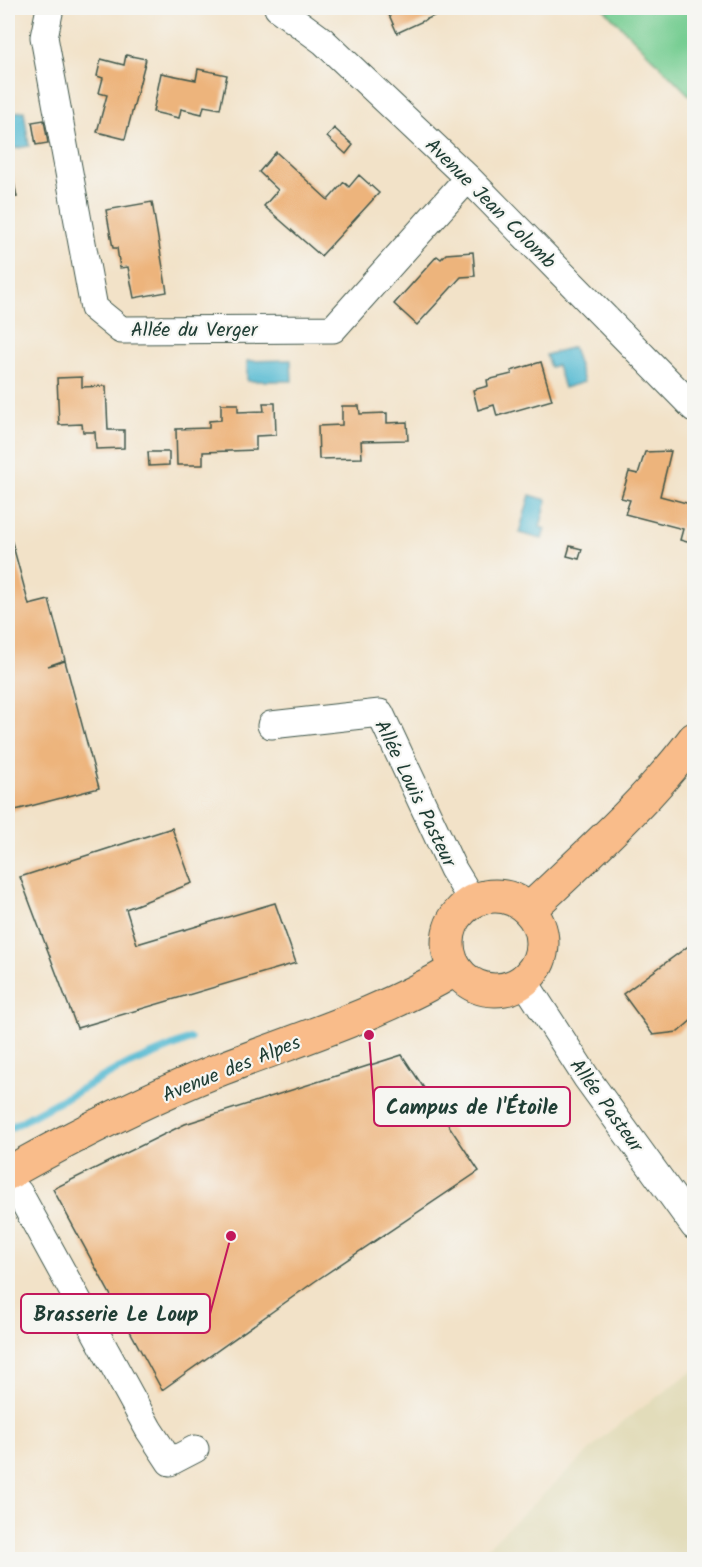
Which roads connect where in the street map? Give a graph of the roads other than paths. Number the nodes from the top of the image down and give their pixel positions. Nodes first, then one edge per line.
1 (50, 8) edge
2 (278, 8) edge
3 (468, 178) junction
4 (694, 408) edge
5 (271, 725) dead end
6 (694, 739) edge
7 (473, 902) junction
8 (529, 910) junction
9 (456, 969) junction
10 (524, 981) junction
11 (8, 1173) edge
12 (8, 1180) edge
13 (694, 1226) edge
14 (195, 1449) dead end

1 - 3 street, Allée du Verger
2 - 3 street, Avenue Jean Colomb
3 - 4 street, Avenue Jean Colomb
5 - 7 street, Allée Louis Pasteur
6 - 8 main road
7 - 8 main road
7 - 9 main road
8 - 10 main road
9 - 10 main road
9 - 11 main road, Avenue des Alpes
10 - 13 street, Allée Pasteur
12 - 14 street

